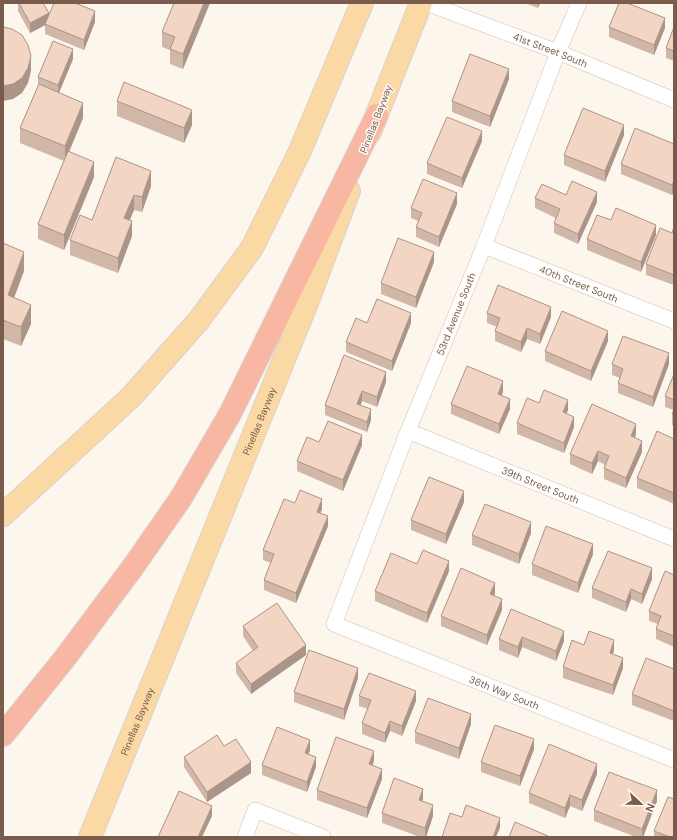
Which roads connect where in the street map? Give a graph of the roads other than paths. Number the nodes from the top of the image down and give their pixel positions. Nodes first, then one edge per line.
1 (362, 3) edge
2 (421, 3) edge
3 (426, 3) edge
4 (579, 3) edge
5 (558, 52) junction
6 (674, 100) edge
7 (377, 115) junction
8 (484, 246) junction
9 (674, 322) edge
10 (408, 431) junction
11 (3, 515) edge
12 (674, 539) edge
13 (334, 624) joint
14 (3, 735) edge
15 (674, 760) edge
16 (90, 837) edge
17 (245, 837) edge
18 (323, 837) edge

1 - 11 main road
2 - 7 main road, Pinellas Bayway
3 - 5 street, 41st Street South
4 - 5 street, 53rd Avenue South
5 - 6 street, 41st Street South
5 - 8 street, 53rd Avenue South
7 - 14 highway
7 - 16 main road, Pinellas Bayway
8 - 9 street, 40th Street South
8 - 10 street, 53rd Avenue South
10 - 12 street, 39th Street South
10 - 13 street, 53rd Avenue South
13 - 15 street, 38th Way South
17 - 18 street

